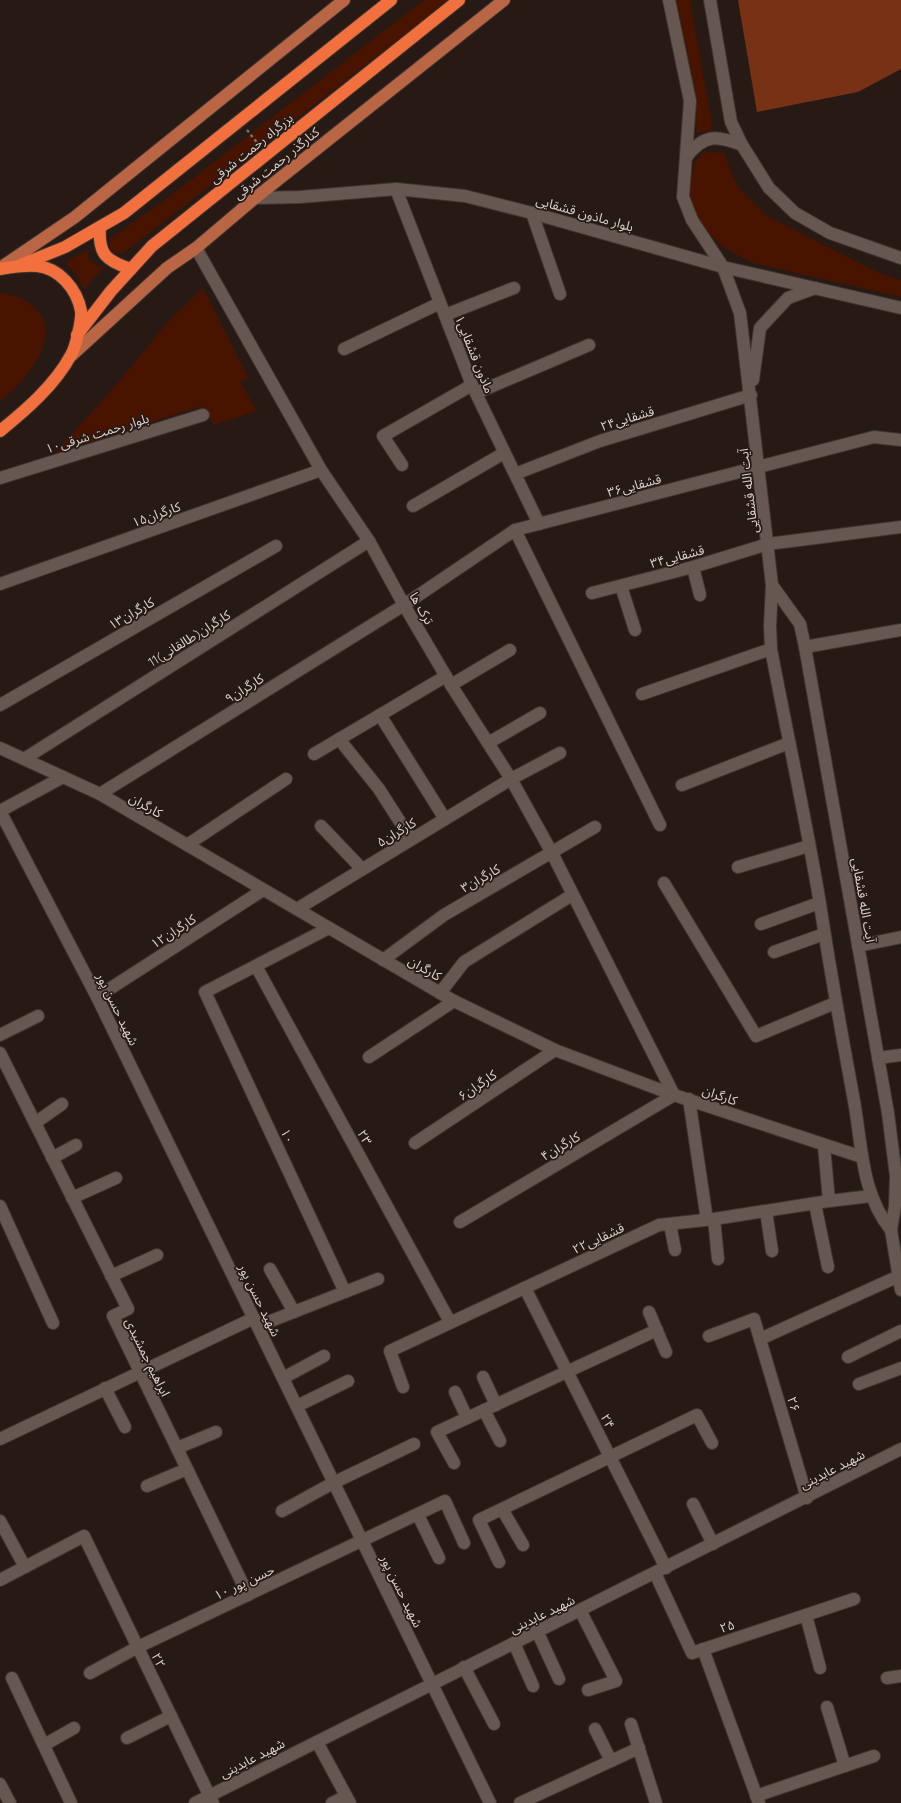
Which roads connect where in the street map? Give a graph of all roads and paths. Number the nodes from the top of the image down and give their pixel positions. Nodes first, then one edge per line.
1 (344, 0) edge
2 (391, 0) edge
3 (459, 0) edge
4 (504, 0) edge
5 (669, 0) edge
6 (710, 0) edge
7 (240, 121) junction
8 (742, 145) junction
9 (266, 154) junction
10 (687, 156) junction
11 (396, 189) junction
12 (255, 198) junction
13 (532, 213) junction
14 (100, 227) junction
15 (196, 248) junction
16 (901, 258) edge
17 (18, 266) junction
18 (723, 267) junction
19 (0, 269) edge
20 (131, 269) junction
21 (514, 288) dead end
22 (816, 288) junction
23 (560, 294) dead end
24 (440, 303) junction
25 (901, 308) edge
26 (445, 315) junction
27 (77, 335) junction
28 (588, 345) dead end
29 (344, 349) dead end
30 (72, 355) junction
31 (474, 389) junction
32 (750, 395) junction
33 (202, 415) dead end
34 (0, 431) edge
35 (901, 440) edge
36 (504, 452) junction
37 (402, 465) dead end
38 (759, 467) junction
39 (322, 470) junction
40 (514, 474) junction
41 (0, 478) edge
42 (413, 506) dead end
43 (539, 524) junction
44 (901, 527) edge
45 (515, 530) junction
46 (370, 541) junction
47 (768, 544) junction
48 (276, 546) dead end
49 (693, 567) junction
50 (0, 584) edge
51 (772, 585) junction
52 (621, 586) junction
53 (592, 593) dead end
54 (700, 595) dead end
55 (404, 605) junction
56 (635, 630) dead end
57 (901, 630) edge
58 (805, 647) junction
59 (771, 649) junction
60 (510, 650) dead end
61 (449, 681) junction
62 (642, 694) dead end
63 (0, 705) edge
64 (540, 713) dead end
65 (380, 715) junction
66 (339, 739) junction
67 (488, 743) junction
68 (789, 743) junction
69 (0, 748) edge
70 (560, 753) dead end
71 (314, 754) dead end
72 (24, 759) junction
73 (63, 777) junction
74 (286, 779) dead end
75 (511, 779) junction
76 (682, 784) dead end
77 (100, 794) junction
78 (0, 811) edge
79 (444, 818) junction
80 (660, 825) dead end
81 (322, 826) dead end
82 (595, 827) dead end
83 (411, 839) junction
84 (187, 845) junction
85 (809, 846) junction
86 (552, 853) junction
87 (738, 868) dead end
88 (362, 869) junction
89 (664, 883) dead end
90 (264, 890) junction
91 (572, 895) junction
92 (819, 903) junction
93 (297, 909) junction
94 (761, 924) dead end
95 (330, 928) junction
96 (824, 934) junction
97 (901, 937) edge
98 (858, 946) junction
99 (774, 952) dead end
100 (383, 960) junction
101 (256, 966) junction
102 (440, 993) junction
103 (97, 997) junction
104 (454, 1001) junction
105 (836, 1003) junction
106 (38, 1016) dead end
107 (0, 1035) edge
108 (555, 1050) junction
109 (0, 1053) edge
110 (901, 1055) edge
111 (369, 1057) dead end
112 (878, 1058) junction
113 (674, 1095) junction
114 (689, 1099) junction
115 (62, 1104) dead end
116 (35, 1123) junction
117 (415, 1143) dead end
118 (76, 1145) dead end
119 (824, 1146) junction
120 (862, 1157) junction
121 (52, 1158) junction
122 (116, 1178) dead end
123 (899, 1178) edge
124 (871, 1196) junction
125 (72, 1198) junction
126 (829, 1201) junction
127 (815, 1204) junction
128 (0, 1206) edge
129 (766, 1211) junction
130 (710, 1220) junction
131 (460, 1222) dead end
132 (670, 1224) junction
133 (896, 1230) edge
134 (675, 1250) dead end
135 (772, 1251) dead end
136 (157, 1255) dead end
137 (718, 1259) dead end
138 (828, 1267) dead end
139 (270, 1269) dead end
140 (112, 1276) junction
141 (899, 1276) junction
142 (378, 1279) dead end
143 (525, 1288) junction
144 (901, 1290) edge
145 (345, 1292) junction
146 (294, 1312) junction
147 (649, 1312) dead end
148 (53, 1322) dead end
149 (256, 1322) junction
150 (450, 1322) junction
151 (657, 1330) junction
152 (901, 1331) edge
153 (709, 1336) dead end
154 (760, 1339) junction
155 (666, 1352) dead end
156 (324, 1356) dead end
157 (848, 1357) dead end
158 (901, 1368) edge
159 (140, 1372) junction
160 (567, 1372) junction
161 (483, 1377) dead end
162 (283, 1378) junction
163 (348, 1381) dead end
164 (859, 1384) dead end
165 (403, 1386) dead end
166 (105, 1388) junction
167 (455, 1392) dead end
168 (496, 1405) junction
169 (297, 1406) junction
170 (484, 1410) junction
171 (467, 1418) junction
172 (125, 1427) dead end
173 (216, 1432) dead end
174 (0, 1439) edge
175 (500, 1441) dead end
176 (712, 1443) dead end
177 (414, 1444) dead end
178 (177, 1448) junction
179 (901, 1449) edge
180 (610, 1457) junction
181 (454, 1464) dead end
182 (187, 1469) junction
183 (333, 1483) junction
184 (147, 1486) dead end
185 (807, 1498) junction
186 (693, 1504) dead end
187 (502, 1509) junction
188 (282, 1511) dead end
189 (418, 1515) junction
190 (0, 1521) edge
191 (362, 1542) junction
192 (464, 1543) dead end
193 (713, 1544) junction
194 (523, 1546) dead end
195 (440, 1558) dead end
196 (499, 1562) dead end
197 (25, 1567) junction
198 (660, 1570) junction
199 (0, 1580) edge
200 (248, 1595) junction
201 (854, 1599) dead end
202 (580, 1610) junction
203 (806, 1615) junction
204 (537, 1631) junction
205 (514, 1643) junction
206 (138, 1647) junction
207 (703, 1649) junction
208 (464, 1667) junction
209 (820, 1668) dead end
210 (90, 1673) dead end
211 (901, 1676) edge
212 (12, 1678) dead end
213 (887, 1678) dead end
214 (558, 1679) dead end
215 (432, 1684) junction
216 (533, 1686) dead end
217 (588, 1690) dead end
218 (827, 1707) dead end
219 (171, 1716) junction
220 (494, 1724) dead end
221 (631, 1724) dead end
222 (74, 1728) dead end
223 (595, 1730) dead end
224 (127, 1738) dead end
225 (316, 1742) junction
226 (44, 1745) junction
227 (639, 1748) junction
228 (874, 1756) dead end
229 (611, 1761) junction
230 (845, 1766) junction
231 (0, 1784) edge
232 (211, 1799) edge
233 (348, 1800) edge
234 (757, 1800) edge
235 (10, 1803) edge
236 (71, 1803) edge
237 (195, 1803) edge
238 (332, 1803) edge
239 (490, 1803) edge
240 (520, 1803) edge
241 (656, 1803) edge

1 - 19 main road
2 - 7 highway
3 - 9 highway, بزرگراه رحمت شرقی
4 - 12 main road, کنارگذر رحمت شرقی
5 - 10 street, آیت الله قشقایی
6 - 8 street
7 - 9 path
7 - 14 highway
8 - 10 street
8 - 16 street
9 - 20 highway, بزرگراه رحمت شرقی
10 - 18 street, آیت الله قشقایی
11 - 12 street, بلوار ماذون قشقایی
11 - 13 street, بلوار ماذون قشقایی
11 - 24 street, ماذون قشقایی۱
12 - 15 main road, کنارگذر رحمت شرقی
13 - 18 street, بلوار ماذون قشقایی
13 - 23 street
14 - 17 highway
14 - 20 highway
15 - 30 main road, کنارگذر رحمت شرقی
15 - 39 street, ترک ها
17 - 19 highway
17 - 27 highway
18 - 22 street, بلوار ماذون قشقایی
18 - 32 street, آیت الله قشقایی
20 - 27 highway, بزرگراه رحمت شرقی
21 - 26 street
22 - 25 street, بلوار ماذون قشقایی
22 - 32 street
24 - 26 street, ماذون قشقایی۱
24 - 29 street
26 - 31 street, ماذون قشقایی۱
27 - 30 highway
28 - 31 street
30 - 34 highway
31 - 36 street, ماذون قشقایی۱
31 - 37 street
32 - 38 street, آیت الله قشقایی
32 - 40 street, قشقایی۲۴
33 - 41 street, ۱۰بلوار رحمت شرقی
35 - 38 street, قشقایی۳۶
36 - 40 street, ماذون قشقایی۱
36 - 42 street
38 - 43 street, قشقایی۳۶
38 - 47 street, آیت الله قشقایی
39 - 46 street, ترک ها
39 - 50 street, ۱۵کارگران
40 - 43 street, ماذون قشقایی۱
43 - 45 street, قشقایی۳۶
44 - 47 street, قشقایی۳۴
45 - 55 street, کارگران۹
45 - 80 street
46 - 55 street, ترک ها
46 - 72 street, 11کارگران(طالقانی)
47 - 49 street, قشقایی۳۴
47 - 51 street, آیت الله قشقایی
48 - 63 street, کارگران۱۳
49 - 52 street, قشقایی۳۴
49 - 54 street
51 - 58 street, آیت الله قشقایی
51 - 59 street, آیت الله قشقایی
52 - 53 street, قشقایی۳۴
52 - 56 street
55 - 61 street, ترک ها
55 - 77 street, کارگران۹
57 - 58 street
58 - 98 street, آیت الله قشقایی
59 - 62 street
59 - 68 street, آیت الله قشقایی
60 - 61 street
61 - 65 street
61 - 67 street, ترک ها
64 - 67 street
65 - 66 street
65 - 79 street
66 - 71 street
66 - 83 street
67 - 75 street, ترک ها
68 - 76 street
68 - 85 street, آیت الله قشقایی
69 - 72 street, کارگران
70 - 75 street, کارگران۵
72 - 73 street, کارگران
73 - 77 street, کارگران
73 - 78 street
74 - 84 street
75 - 79 street, کارگران۵
75 - 86 street, ترک ها
77 - 84 street, کارگران
78 - 103 street, شهید حسن پور
79 - 83 street, کارگران۵
81 - 88 street
82 - 86 street, کارگران۳
83 - 88 street, کارگران۵
84 - 90 street, کارگران
85 - 87 street
85 - 92 street, آیت الله قشقایی
86 - 91 street, ترک ها
86 - 100 street, کارگران۳
88 - 93 street, کارگران۵
89 - 105 street
90 - 93 street, کارگران
90 - 103 street, ۱۲کارگران
91 - 102 street
91 - 113 street, ترک ها
92 - 94 street
92 - 96 street, آیت الله قشقایی
93 - 95 street, کارگران
95 - 100 street, کارگران
95 - 101 street
96 - 99 street
96 - 105 street, آیت الله قشقایی
97 - 98 street
98 - 112 street, آیت الله قشقایی
100 - 102 street, کارگران
101 - 145 street, ۱۰
101 - 150 street, ۲۳
102 - 104 street, کارگران
103 - 149 street, شهید حسن پور
104 - 108 street, کارگران
104 - 111 street
105 - 120 street, آیت الله قشقایی
106 - 107 street
108 - 113 street, کارگران
108 - 117 street, ۶کارگران
109 - 116 street, ابراهیم جمشیدی
110 - 112 street
112 - 123 street, آیت الله قشقایی
113 - 114 street, کارگران
113 - 131 street, کارگران۴
114 - 119 street, کارگران
114 - 130 street
115 - 116 street
116 - 121 street, ابراهیم جمشیدی
118 - 121 street
119 - 120 street, کارگران
119 - 126 street
120 - 124 street, آیت الله قشقایی
121 - 125 street, ابراهیم جمشیدی
122 - 125 street
123 - 133 street, آیت الله قشقایی
124 - 126 street, ۲۲قشقایی
124 - 133 street, آیت الله قشقایی
125 - 140 street, ابراهیم جمشیدی
126 - 127 street, ۲۲قشقایی
127 - 129 street, ۲۲قشقایی
127 - 138 street
128 - 148 street
129 - 130 street, ۲۲قشقایی
129 - 135 street
130 - 132 street, ۲۲قشقایی
130 - 137 street
132 - 134 street
132 - 143 street, ۲۲قشقایی
133 - 141 street, آیت الله قشقایی
136 - 140 street
139 - 146 street
140 - 159 street, ابراهیم جمشیدی
141 - 144 street, آیت الله قشقایی
141 - 154 street
142 - 145 street
143 - 150 street, ۲۲قشقایی
143 - 160 street, ۲۴
145 - 146 street
146 - 149 street
147 - 151 street
149 - 159 street
149 - 162 street, شهید حسن پور
150 - 165 street, ۲۲قشقایی
151 - 155 street
151 - 160 street
152 - 157 street
153 - 154 street, ۲۶
154 - 185 street, ۲۶
156 - 162 street
158 - 164 street
159 - 166 street
159 - 178 street, ابراهیم جمشیدی
160 - 168 street
160 - 180 street, ۲۴
161 - 168 street
162 - 169 street, شهید حسن پور
163 - 169 street
166 - 172 street
166 - 174 street
167 - 171 street
168 - 170 street
169 - 183 street, شهید حسن پور
170 - 171 street
170 - 175 street
171 - 181 street
173 - 178 street
176 - 180 street
177 - 183 street
178 - 182 street, ابراهیم جمشیدی
179 - 185 street, شهید عابدینی
180 - 187 street
180 - 198 street, ۲۴
182 - 184 street
182 - 200 street, ابراهیم جمشیدی
183 - 188 street
183 - 191 street, شهید حسن پور
185 - 193 street, شهید عابدینی
186 - 193 street
187 - 194 street
187 - 196 street
189 - 191 street, ۱۰ حسن پور
189 - 192 street, ۱۰ حسن پور
189 - 195 street
190 - 197 street
191 - 200 street, ۱۰ حسن پور
191 - 215 street, شهید حسن پور
193 - 198 street, شهید عابدینی
197 - 199 street
197 - 206 street, ۲۲
198 - 202 street, شهید عابدینی
198 - 207 street
200 - 206 street, ۱۰ حسن پور
201 - 203 street, ۲۵
202 - 204 street, شهید عابدینی
202 - 217 street
203 - 207 street, ۲۵
203 - 209 street
204 - 205 street, شهید عابدینی
204 - 214 street
205 - 208 street, شهید عابدینی
205 - 216 street
206 - 210 street, ۱۰ حسن پور
206 - 219 street, ۲۲
207 - 234 street
208 - 215 street, شهید عابدینی
208 - 220 street
211 - 213 street
212 - 226 street
215 - 225 street, شهید عابدینی
215 - 239 street, شهید حسن پور
218 - 230 street
219 - 224 street
219 - 232 street, ۲۲
221 - 227 street
222 - 226 street
223 - 229 street
225 - 232 street, شهید عابدینی
225 - 233 street
226 - 236 street
227 - 229 street
227 - 241 street
228 - 230 street
229 - 240 street
230 - 234 street
231 - 235 street
232 - 237 street, شهید عابدینی
233 - 238 street

